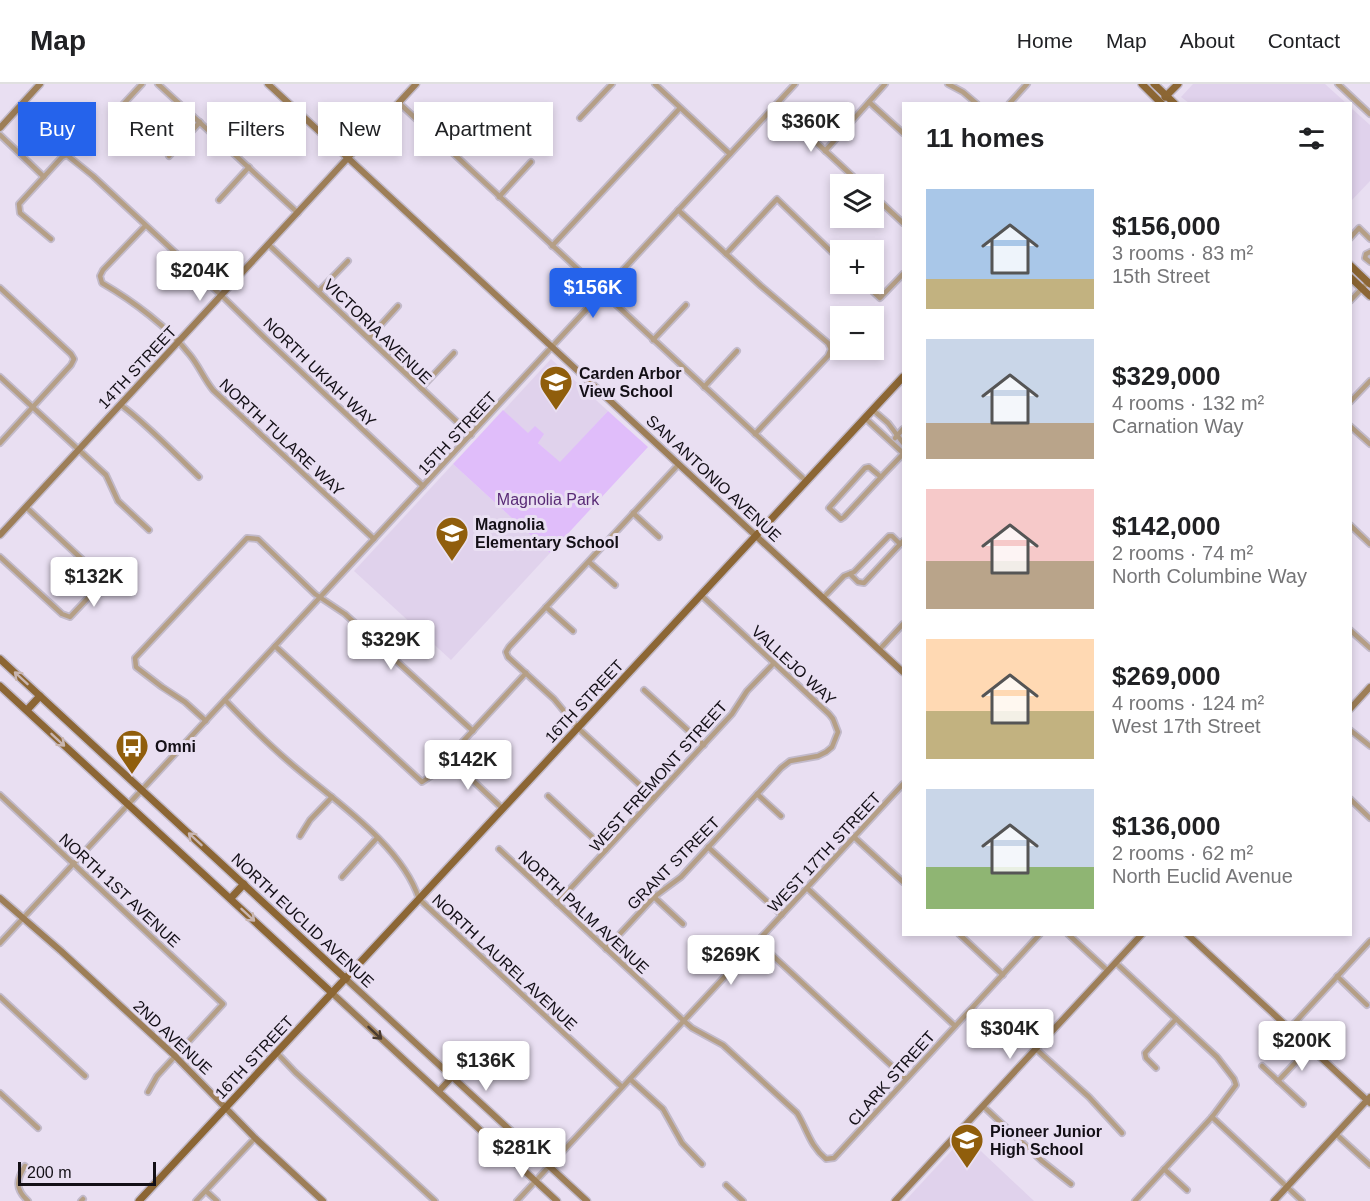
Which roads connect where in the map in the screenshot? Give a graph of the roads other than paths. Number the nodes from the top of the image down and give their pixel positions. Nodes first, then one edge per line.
1 (40, 84) edge
2 (142, 84) edge
3 (158, 84) edge
4 (268, 84) edge
5 (416, 84) edge
6 (612, 84) edge
7 (655, 84) edge
8 (795, 84) edge
9 (885, 84) edge
10 (948, 84) edge
11 (1027, 84) edge
12 (1142, 84) edge
13 (1154, 84) edge
14 (1178, 84) edge
15 (1338, 84) edge
16 (1167, 96) junction
17 (125, 102) edge
18 (400, 102) edge
19 (869, 102) junction
20 (975, 102) edge
21 (1011, 102) edge
22 (1160, 102) edge
23 (1162, 102) edge
24 (1173, 102) edge
25 (776, 105) junction
26 (402, 106) edge
27 (680, 108) junction
28 (1370, 114) edge
29 (414, 117) edge
30 (580, 118) dead end
31 (200, 122) junction
32 (195, 127) edge
33 (0, 128) edge
34 (902, 132) edge
35 (0, 135) edge
36 (825, 151) junction
37 (730, 154) junction
38 (455, 156) edge
39 (349, 158) junction
40 (531, 162) dead end
41 (249, 167) junction
42 (850, 174) edge
43 (44, 177) junction
44 (499, 197) junction
45 (219, 200) dead end
46 (884, 205) edge
47 (678, 210) junction
48 (298, 213) junction
49 (902, 222) edge
50 (145, 226) junction
51 (1352, 236) edge
52 (51, 239) dead end
53 (1370, 239) edge
54 (269, 245) junction
55 (552, 246) junction
56 (830, 250) edge
57 (1370, 252) edge
58 (726, 254) junction
59 (348, 261) dead end
60 (1370, 262) edge
61 (1352, 268) edge
62 (902, 275) edge
63 (1352, 278) edge
64 (1367, 284) edge
65 (0, 288) edge
66 (320, 291) junction
67 (602, 292) junction
68 (884, 294) edge
69 (222, 296) junction
70 (1370, 296) edge
71 (1352, 299) edge
72 (686, 305) dead end
73 (398, 306) dead end
74 (369, 338) junction
75 (653, 340) junction
76 (178, 343) junction
77 (552, 347) junction
78 (737, 351) dead end
79 (454, 353) dead end
80 (0, 377) edge
81 (902, 378) edge
82 (1370, 381) edge
83 (704, 387) junction
84 (421, 388) junction
85 (1352, 400) edge
86 (121, 405) junction
87 (33, 407) junction
88 (873, 410) junction
89 (865, 418) junction
90 (1352, 428) edge
91 (902, 430) edge
92 (755, 434) junction
93 (471, 435) junction
94 (896, 436) junction
95 (902, 441) edge
96 (891, 442) junction
97 (0, 443) edge
98 (1370, 444) edge
99 (79, 450) junction
100 (902, 452) edge
101 (902, 454) edge
102 (679, 464) junction
103 (199, 477) dead end
104 (881, 477) junction
105 (806, 481) junction
106 (423, 486) junction
107 (26, 507) junction
108 (633, 513) junction
109 (1352, 527) edge
110 (149, 530) dead end
111 (0, 535) edge
112 (756, 535) junction
113 (659, 537) dead end
114 (374, 540) junction
115 (902, 543) edge
116 (1370, 544) edge
117 (0, 557) edge
118 (589, 562) junction
119 (850, 574) junction
120 (615, 585) dead end
121 (700, 595) junction
122 (320, 598) junction
123 (823, 598) junction
124 (546, 607) junction
125 (902, 625) edge
126 (573, 631) dead end
127 (1352, 632) edge
128 (275, 646) junction
129 (1370, 648) edge
130 (879, 650) junction
131 (0, 659) edge
132 (774, 663) junction
133 (902, 671) edge
134 (526, 673) junction
135 (0, 686) edge
136 (1370, 687) edge
137 (644, 690) dead end
138 (40, 696) junction
139 (225, 700) junction
140 (1352, 707) edge
141 (27, 710) junction
142 (206, 721) junction
143 (578, 728) junction
144 (473, 731) junction
145 (1352, 732) edge
146 (704, 745) junction
147 (1370, 746) edge
148 (448, 757) junction
149 (781, 768) joint
150 (902, 785) edge
151 (143, 789) junction
152 (757, 794) junction
153 (0, 795) edge
154 (548, 796) dead end
155 (332, 797) junction
156 (654, 798) junction
157 (1352, 801) edge
158 (129, 805) junction
159 (503, 808) junction
160 (781, 816) dead end
161 (1370, 818) edge
162 (300, 836) dead end
163 (854, 837) junction
164 (377, 838) junction
165 (708, 848) junction
166 (499, 849) dead end
167 (606, 850) junction
168 (74, 864) junction
169 (342, 877) dead end
170 (902, 881) edge
171 (244, 884) junction
172 (807, 888) junction
173 (654, 897) junction
174 (0, 898) edge
175 (231, 898) junction
176 (419, 899) junction
177 (557, 903) junction
178 (782, 915) junction
179 (23, 919) junction
180 (683, 924) dead end
181 (961, 936) edge
182 (1038, 936) edge
183 (1070, 936) edge
184 (1140, 936) edge
185 (1189, 936) edge
186 (757, 941) junction
187 (1370, 941) edge
188 (0, 944) edge
189 (606, 949) junction
190 (1116, 963) junction
191 (1108, 971) junction
192 (1003, 975) junction
193 (1337, 976) junction
194 (346, 979) junction
195 (332, 993) junction
196 (0, 997) edge
197 (1367, 1005) dead end
198 (1176, 1019) junction
199 (684, 1021) junction
200 (955, 1026) junction
201 (1289, 1029) junction
202 (1310, 1048) junction
203 (1036, 1049) junction
204 (278, 1053) junction
205 (175, 1056) junction
206 (1262, 1066) dead end
207 (1156, 1068) dead end
208 (85, 1076) dead end
209 (452, 1077) junction
210 (630, 1079) junction
211 (906, 1079) junction
212 (1278, 1081) junction
213 (622, 1087) junction
214 (439, 1091) junction
215 (148, 1092) dead end
216 (0, 1093) edge
217 (1369, 1100) edge
218 (1303, 1104) dead end
219 (983, 1106) junction
220 (226, 1107) junction
221 (1212, 1117) junction
222 (38, 1128) dead end
223 (1122, 1133) dead end
224 (1336, 1134) junction
225 (255, 1137) junction
226 (834, 1158) joint
227 (702, 1164) dead end
228 (1370, 1165) edge
229 (25, 1166) dead end
230 (550, 1166) junction
231 (1164, 1169) junction
232 (536, 1181) junction
233 (1071, 1184) dead end
234 (726, 1185) dead end
235 (1287, 1187) junction
236 (1187, 1190) dead end
237 (206, 1191) junction
238 (28, 1201) edge
239 (139, 1201) edge
240 (196, 1201) edge
241 (217, 1201) edge
242 (323, 1201) edge
243 (435, 1201) edge
244 (517, 1201) edge
245 (557, 1201) edge
246 (587, 1201) edge
247 (743, 1201) edge
248 (895, 1201) edge
249 (1135, 1201) edge
250 (1274, 1201) edge
251 (1302, 1201) edge

1 - 33 main road
2 - 17 street
3 - 31 street
4 - 39 main road, SAN ANTONIO AVENUE
5 - 18 main road, 14TH STREET
6 - 30 street
7 - 27 street
8 - 25 street, 15TH STREET
9 - 19 street
10 - 20 street
11 - 21 street
12 - 22 main road
13 - 16 main road
14 - 16 main road
15 - 28 street
16 - 23 main road
16 - 24 main road
19 - 34 street
19 - 36 street
25 - 36 street
25 - 37 street, 15TH STREET
26 - 29 street
27 - 37 street
27 - 55 street
31 - 32 street
31 - 41 street
35 - 43 street
36 - 42 street
37 - 47 street, 15TH STREET
38 - 44 street
39 - 48 main road, 14TH STREET
39 - 77 main road, SAN ANTONIO AVENUE
40 - 44 street
41 - 45 street
41 - 48 street
43 - 50 street, NORTH UKIAH WAY
43 - 52 street
44 - 55 street
46 - 49 street
47 - 58 street
47 - 67 street, 15TH STREET
48 - 54 main road, 14TH STREET
50 - 69 street, NORTH UKIAH WAY
50 - 76 street, NORTH TULARE WAY
51 - 53 street
54 - 66 street, VICTORIA AVENUE
54 - 69 main road, 14TH STREET
55 - 67 street
56 - 58 street
57 - 60 street
58 - 92 street
59 - 66 street
61 - 64 main road
62 - 68 street
63 - 64 main road
64 - 70 main road
64 - 71 street
65 - 87 street
66 - 74 street, VICTORIA AVENUE
67 - 75 street
67 - 77 street, 15TH STREET
69 - 76 main road, 14TH STREET
69 - 106 street, NORTH UKIAH WAY
72 - 75 street
73 - 74 street
74 - 84 street, VICTORIA AVENUE
75 - 83 street
76 - 86 main road, 14TH STREET
76 - 114 street, NORTH TULARE WAY
77 - 93 street, 15TH STREET
77 - 102 main road, SAN ANTONIO AVENUE
78 - 83 street
79 - 84 street
80 - 87 street
81 - 88 main road, 16TH STREET
82 - 85 street
83 - 92 street
84 - 93 street, VICTORIA AVENUE
86 - 99 main road, 14TH STREET
86 - 103 street
87 - 97 street
87 - 99 street
88 - 89 main road, 16TH STREET
88 - 94 street
89 - 96 street
89 - 105 main road, 16TH STREET
90 - 98 street
91 - 94 street
92 - 105 street
93 - 106 street, 15TH STREET
94 - 95 street
94 - 96 street
96 - 100 street
99 - 107 main road, 14TH STREET
99 - 110 street
101 - 104 street
102 - 108 street
102 - 112 main road, SAN ANTONIO AVENUE
104 - 104 street
105 - 112 main road, 16TH STREET
106 - 114 street, 15TH STREET
107 - 111 main road, 14TH STREET
107 - 117 street
108 - 113 street
108 - 118 street
109 - 116 street
112 - 121 main road, 16TH STREET
112 - 123 main road, SAN ANTONIO AVENUE
114 - 122 street, 15TH STREET
115 - 119 street
115 - 119 street
118 - 120 street
118 - 124 street
119 - 123 street
121 - 132 street, VALLEJO WAY
121 - 143 main road, 16TH STREET
122 - 128 street, 15TH STREET
122 - 142 street
122 - 144 street
123 - 130 main road, SAN ANTONIO AVENUE
124 - 126 street
124 - 134 street
125 - 130 street
127 - 129 street
128 - 139 street, 15TH STREET
128 - 148 street
130 - 133 main road, SAN ANTONIO AVENUE
138 -> 131 main road, NORTH EUCLID AVENUE
132 - 146 street, WEST FREMONT STREET
132 - 149 street, VALLEJO WAY
134 - 143 street
134 - 144 street
135 - 141 main road, NORTH EUCLID AVENUE
136 - 140 main road
137 - 146 street
138 - 141 main road
138 - 151 main road, NORTH EUCLID AVENUE
139 - 142 street, 15TH STREET
139 - 155 street, NORTH LAUREL AVENUE
141 -> 158 main road, NORTH EUCLID AVENUE
142 - 151 street, 15TH STREET
143 - 156 street
143 - 159 main road, 16TH STREET
144 - 148 street
145 - 147 street
146 - 156 street, WEST FREMONT STREET
148 - 159 street
149 - 152 street, GRANT STREET
150 - 163 street, WEST 17TH STREET
151 - 158 street, 15TH STREET
171 -> 151 main road, NORTH EUCLID AVENUE
152 - 160 street
152 - 165 street, GRANT STREET
153 - 168 street, NORTH 1ST AVENUE
154 - 167 street
155 - 162 street
155 - 164 street, NORTH LAUREL AVENUE
156 - 167 street, WEST FREMONT STREET
157 - 161 street
158 - 168 street, 15TH STREET
158 - 175 main road, NORTH EUCLID AVENUE
159 - 176 main road, 16TH STREET
163 - 170 street
163 - 172 street, WEST 17TH STREET
164 - 169 street
164 - 176 street, NORTH LAUREL AVENUE
165 - 173 street, GRANT STREET
165 - 178 street
166 - 177 street, NORTH PALM AVENUE
167 - 177 street, WEST FREMONT STREET
168 - 179 street, 15TH STREET
168 - 205 street, NORTH 1ST AVENUE
171 - 175 main road
171 - 194 main road, NORTH EUCLID AVENUE
172 - 178 street, WEST 17TH STREET
172 - 200 street
173 - 180 street
173 - 189 street, GRANT STREET
174 - 179 main road, 2ND AVENUE
175 -> 195 main road, NORTH EUCLID AVENUE
176 - 194 main road, 16TH STREET
176 - 213 street, NORTH LAUREL AVENUE
177 - 189 street, NORTH PALM AVENUE
178 - 186 street, WEST 17TH STREET
179 - 188 street, 15TH STREET
179 - 205 main road, 2ND AVENUE
181 - 192 street
182 - 192 street, CLARK STREET
183 - 191 street
184 - 190 main road
185 - 201 main road
186 - 199 street, WEST 17TH STREET
186 - 211 street
187 - 193 street
189 - 199 street, NORTH PALM AVENUE
190 - 191 main road
190 - 198 street
191 - 203 main road
192 - 200 street, CLARK STREET
193 - 197 street
193 - 201 street
194 - 195 main road, 16TH STREET
194 - 209 main road, NORTH EUCLID AVENUE
195 - 204 main road, 16TH STREET
195 -> 214 main road, NORTH EUCLID AVENUE
196 - 208 street
198 - 207 street
198 - 221 street
199 - 210 street, WEST 17TH STREET
199 - 226 street, NORTH PALM AVENUE
200 - 211 street, CLARK STREET
201 - 202 main road
202 - 212 street
202 - 217 main road
203 - 219 main road
203 - 223 street
204 - 220 main road, 16TH STREET
204 - 243 street
205 - 215 street
205 - 220 main road, 2ND AVENUE
206 - 212 street
209 - 214 main road
209 - 230 main road, NORTH EUCLID AVENUE
210 - 213 street, WEST 17TH STREET
210 - 227 street
211 - 226 street, CLARK STREET
212 - 218 street
213 - 230 street, WEST 17TH STREET
214 - 232 main road, NORTH EUCLID AVENUE
216 - 222 street
217 - 224 main road
219 - 233 street
219 - 248 main road
220 - 225 main road, 2ND AVENUE
220 - 239 main road, 16TH STREET
221 - 231 street
221 - 235 street
224 - 228 street
224 - 235 main road
225 - 237 street
225 - 242 main road, 2ND AVENUE
229 - 238 street
230 - 232 street, WEST 17TH STREET
230 - 246 main road, NORTH EUCLID AVENUE
231 - 236 street
231 - 249 street
232 - 244 street, WEST 17TH STREET
232 - 245 main road, NORTH EUCLID AVENUE
234 - 247 street
235 - 250 main road
235 - 251 street
237 - 240 street
237 - 241 street

